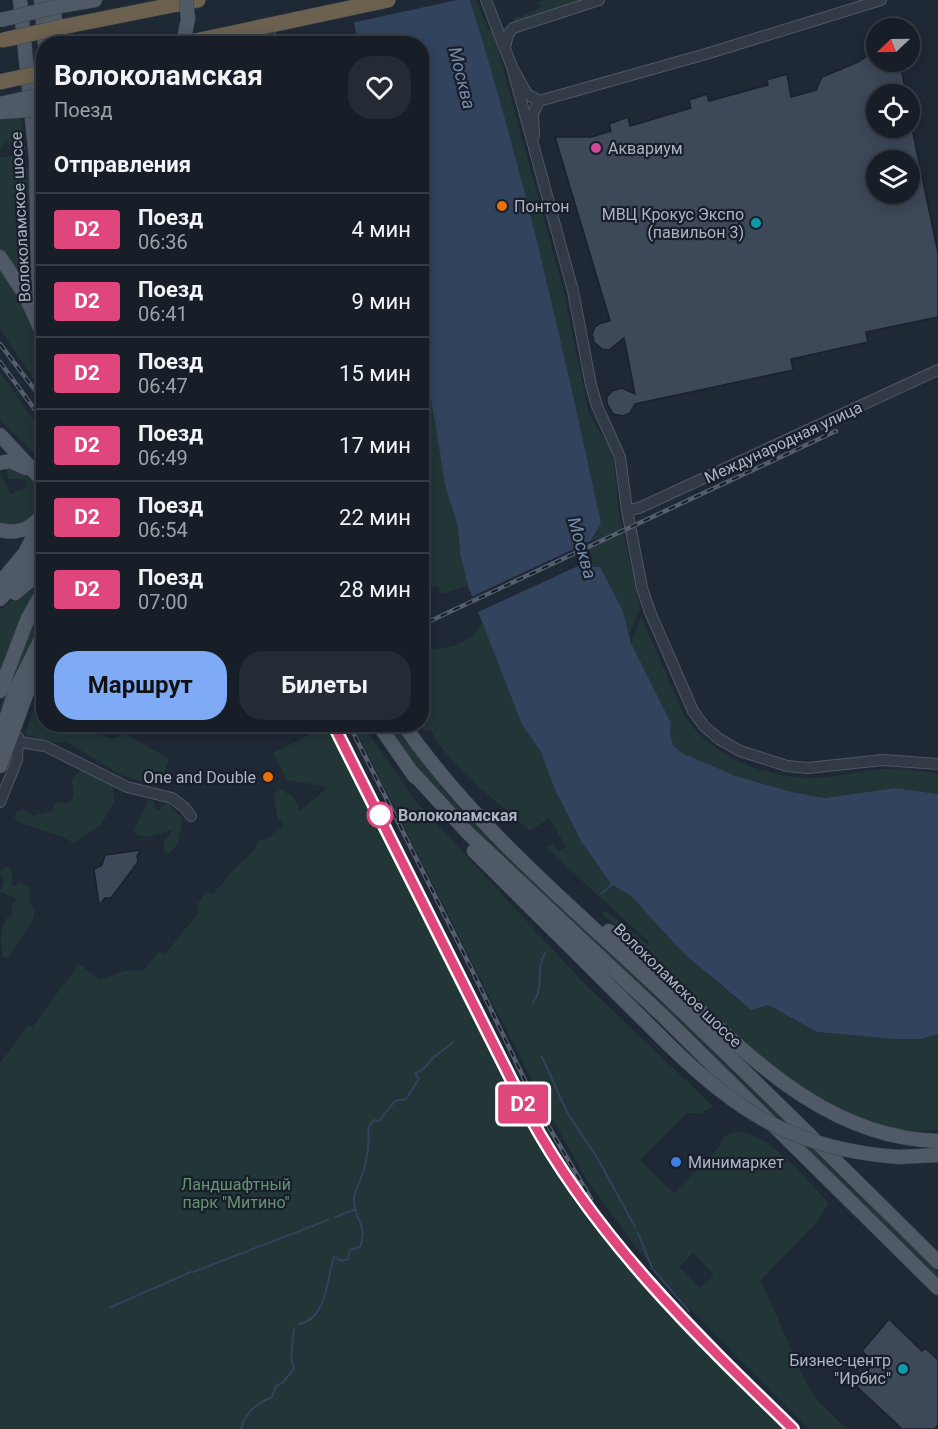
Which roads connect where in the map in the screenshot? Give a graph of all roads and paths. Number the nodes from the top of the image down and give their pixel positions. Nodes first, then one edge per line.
1 (20, 0) edge
2 (41, 0) edge
3 (95, 0) edge
4 (186, 0) edge
5 (198, 0) edge
6 (388, 0) edge
7 (486, 0) edge
8 (599, 0) edge
9 (881, 0) edge
10 (56, 3) edge
11 (1, 20) edge
12 (268, 25) junction
13 (44, 36) edge
14 (57, 36) edge
15 (184, 36) edge
16 (233, 36) edge
17 (270, 36) edge
18 (1, 40) edge
19 (505, 47) junction
20 (512, 68) junction
21 (36, 75) edge
22 (0, 82) edge
23 (36, 96) edge
24 (539, 101) junction
25 (0, 104) edge
26 (36, 110) edge
27 (0, 112) edge
28 (33, 129) junction
29 (36, 138) edge
30 (537, 163) junction
31 (36, 170) edge
32 (0, 257) edge
33 (36, 318) edge
34 (938, 370) edge
35 (2, 437) edge
36 (0, 463) edge
37 (36, 470) edge
38 (36, 473) edge
39 (627, 510) junction
40 (36, 522) edge
41 (0, 530) edge
42 (36, 530) edge
43 (36, 555) edge
44 (36, 576) edge
45 (0, 583) edge
46 (0, 600) edge
47 (36, 604) edge
48 (36, 649) edge
49 (36, 672) edge
50 (0, 691) edge
51 (14, 726) junction
52 (384, 732) edge
53 (409, 732) edge
54 (0, 737) edge
55 (19, 742) junction
56 (938, 764) edge
57 (0, 766) edge
58 (411, 771) junction
59 (0, 802) edge
60 (191, 816) dead end
61 (555, 891) junction
62 (938, 1141) edge
63 (938, 1155) edge
64 (938, 1262) edge
65 (938, 1288) edge

1 - 28 main road, Волоколамское шоссе
2 - 13 main road
3 - 10 main road
4 - 15 main road, bridge
5 - 18 highway, bridge
6 - 12 highway
7 - 19 street
8 - 19 street
9 - 24 street
10 - 11 main road, bridge
10 - 14 main road
12 - 16 highway
12 - 17 street
19 - 20 street
20 - 24 street
20 - 30 street
21 - 22 highway, bridge
23 - 25 main road, bridge
24 - 30 street
26 - 27 main road, bridge
28 - 29 main road
28 - 31 main road, Волоколамское шоссе
30 - 39 street
32 - 33 main road
34 - 39 street, Международная улица
35 - 37 main road
36 - 38 main road
39 - 56 street
40 - 41 main road
42 - 45 main road
43 - 46 main road
44 - 46 main road
47 - 50 main road
48 - 54 main road
49 - 51 main road
51 - 55 street
51 - 57 main road
52 - 58 main road, Волоколамское шоссе
53 - 61 main road, Волоколамское шоссе
55 - 59 street
55 - 60 street
58 - 63 main road, Волоколамское шоссе, bridge
58 - 65 main road, Волоколамское шоссе
61 - 62 main road
61 - 64 main road, Волоколамское шоссе

